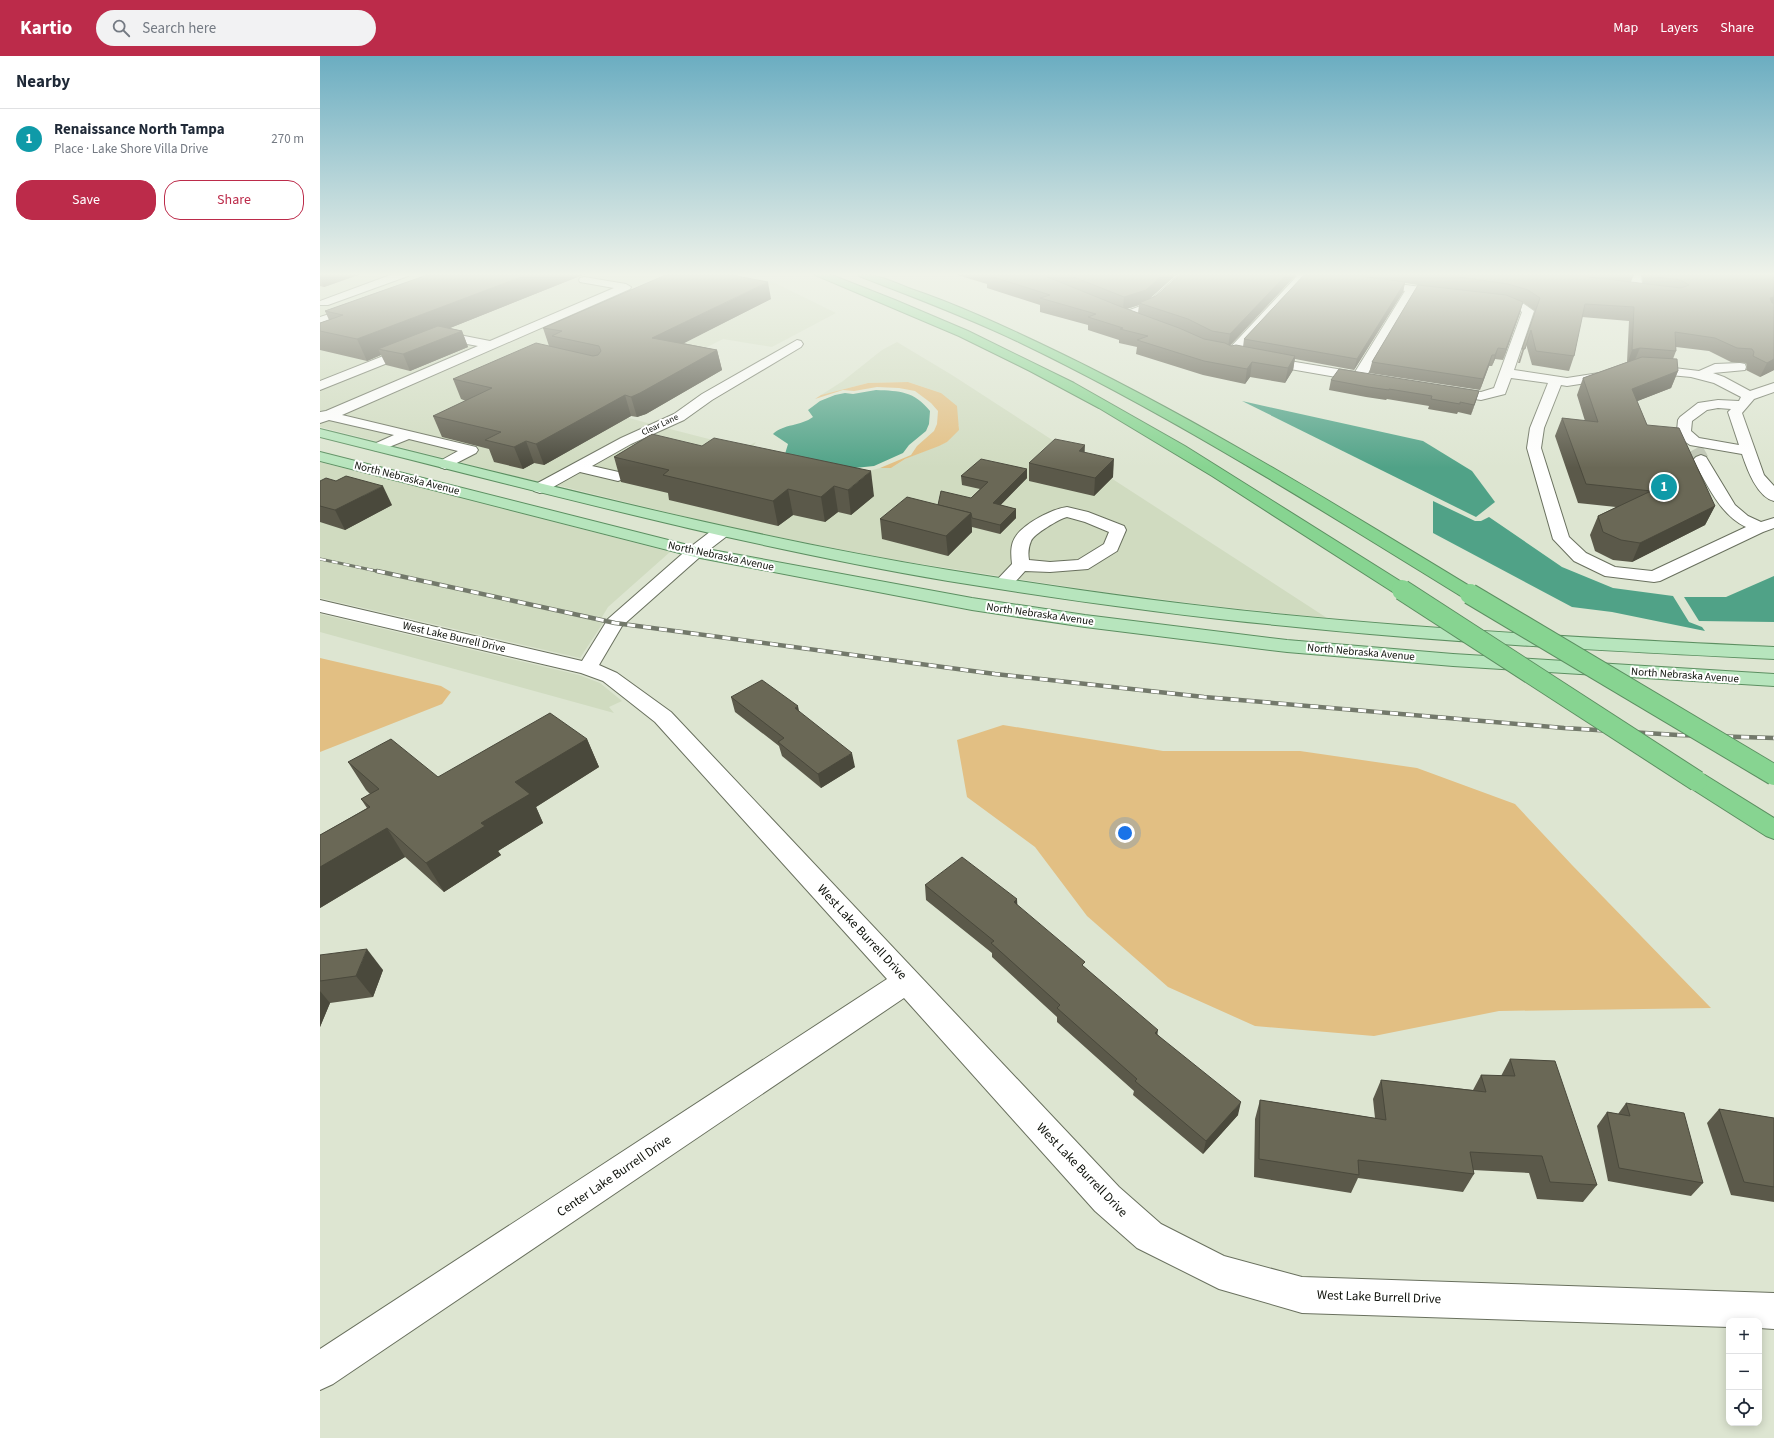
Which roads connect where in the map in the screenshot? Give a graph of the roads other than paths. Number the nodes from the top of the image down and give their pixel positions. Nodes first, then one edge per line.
1 (438, 338) edge
2 (457, 338) edge
3 (506, 338) edge
4 (973, 338) edge
5 (1019, 338) edge
6 (1245, 338) edge
7 (1382, 338) edge
8 (1518, 338) edge
9 (797, 344) dead end
10 (491, 345) junction
11 (514, 350) dead end
12 (1214, 351) edge
13 (1230, 355) junction
14 (1740, 367) dead end
15 (1506, 373) junction
16 (1359, 377) junction
17 (1374, 379) edge
18 (1556, 380) junction
19 (1719, 380) junction
20 (320, 386) edge
21 (1774, 387) edge
22 (1436, 389) edge
23 (1746, 401) junction
24 (323, 416) edge
25 (320, 433) edge
26 (408, 434) junction
27 (320, 444) edge
28 (616, 446) junction
29 (379, 447) junction
30 (1697, 450) junction
31 (636, 451) edge
32 (1749, 452) junction
33 (320, 456) edge
34 (445, 464) junction
35 (578, 467) junction
36 (376, 470) junction
37 (618, 476) edge
38 (540, 488) junction
39 (1774, 496) edge
40 (1767, 525) edge
41 (721, 532) junction
42 (695, 552) junction
43 (1021, 565) junction
44 (1003, 583) junction
45 (320, 606) edge
46 (1774, 653) edge
47 (1516, 664) junction
48 (587, 668) junction
49 (1774, 680) edge
50 (1774, 775) edge
51 (1774, 830) edge
52 (907, 981) junction
53 (1774, 1311) edge
54 (320, 1371) edge

1 - 20 street
2 - 10 street
3 - 10 street
4 - 47 highway, bridge
5 - 50 highway, bridge
6 - 13 street
7 - 16 street
8 - 15 street
9 - 28 street, Clear Lane
10 - 11 street
10 - 24 street
12 - 13 street
13 - 16 street
14 - 19 street
15 - 18 street
15 - 22 street
16 - 17 street
18 - 19 street
18 - 40 street
19 - 23 street
21 - 23 street
23 - 30 street
23 - 32 street
24 - 26 street
25 - 29 main road, North Nebraska Avenue
26 - 29 street
26 - 34 street
27 - 29 main road
28 - 31 street
28 - 35 street, Clear Lane
29 - 34 main road, North Nebraska Avenue
30 - 32 street
30 - 40 street
32 - 39 street
33 - 36 main road, North Nebraska Avenue
34 - 38 main road, North Nebraska Avenue
35 - 37 street
35 - 38 street, Clear Lane
36 - 38 main road
36 - 42 main road, North Nebraska Avenue
38 - 41 main road, North Nebraska Avenue
41 - 42 street
41 - 44 main road, North Nebraska Avenue
42 - 47 main road, North Nebraska Avenue
42 - 48 street
43 - 43 street
43 - 44 street
44 - 46 main road, North Nebraska Avenue
45 - 48 street, West Lake Burrell Drive
47 - 49 main road, North Nebraska Avenue
47 - 51 highway, bridge
48 - 52 street, West Lake Burrell Drive
52 - 53 street, West Lake Burrell Drive
52 - 54 street, Center Lake Burrell Drive

